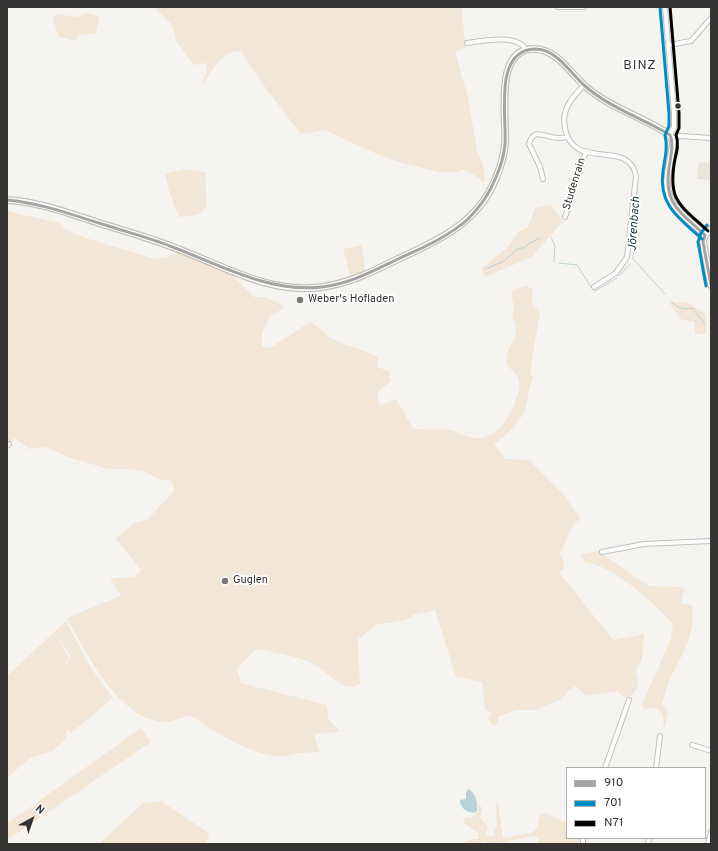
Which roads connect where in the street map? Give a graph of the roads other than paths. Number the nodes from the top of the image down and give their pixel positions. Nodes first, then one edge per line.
1 (558, 7) edge
2 (584, 7) edge
3 (665, 7) edge
4 (711, 18) edge
5 (467, 43) dead end
6 (669, 45) junction
7 (526, 50) junction
8 (584, 85) junction
9 (671, 136) junction
10 (566, 137) junction
11 (711, 138) edge
12 (586, 151) junction
13 (543, 179) dead end
14 (7, 200) edge
15 (565, 217) dead end
16 (711, 229) edge
17 (705, 235) junction
18 (711, 285) edge
19 (594, 287) dead end
20 (711, 541) edge
21 (602, 552) dead end
22 (629, 700) dead end
23 (660, 736) dead end
24 (692, 745) dead end
25 (711, 751) edge
26 (605, 767) edge
27 (656, 767) edge
28 (711, 832) edge
29 (708, 844) edge

1 - 2 street
3 - 6 street
4 - 6 street
5 - 7 street
6 - 9 street
7 - 8 main road
7 - 14 main road
8 - 9 main road
8 - 10 street
9 - 11 street
9 - 17 main road
10 - 12 street
10 - 13 street
12 - 15 street, Studenrain
12 - 19 street
16 - 17 main road
17 - 18 main road
20 - 21 street
22 - 26 street
23 - 27 street
24 - 25 street
28 - 29 street

